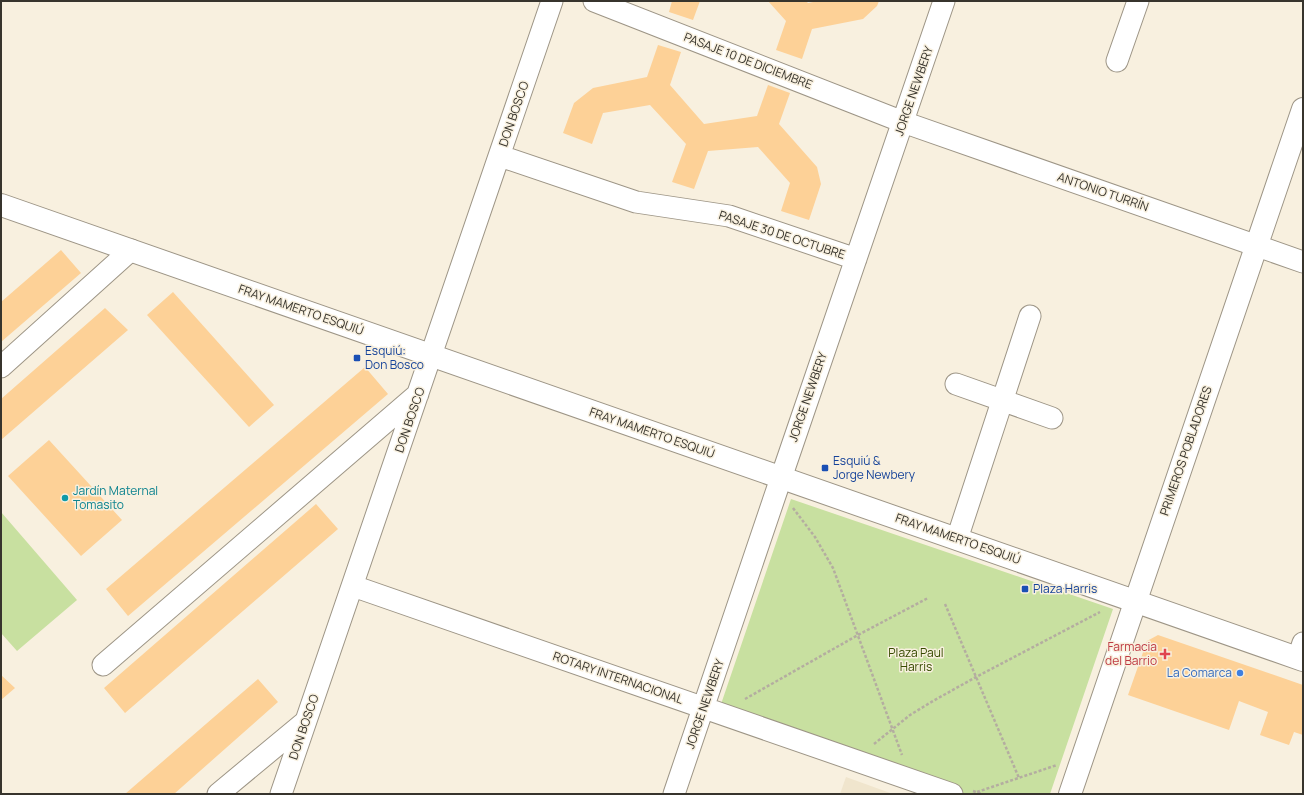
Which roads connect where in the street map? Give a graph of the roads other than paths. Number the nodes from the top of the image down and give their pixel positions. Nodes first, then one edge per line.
1 (552, 1) edge
2 (594, 1) edge
3 (944, 1) edge
4 (1138, 1) edge
5 (1117, 61) dead end
6 (1303, 109) edge
7 (903, 122) junction
8 (500, 156) junction
9 (1, 205) edge
10 (1256, 246) junction
11 (130, 250) junction
12 (856, 259) junction
13 (1303, 262) edge
14 (1030, 316) dead end
15 (432, 356) junction
16 (1, 367) edge
17 (956, 384) dead end
18 (419, 394) junction
19 (1003, 400) junction
20 (1052, 418) dead end
21 (781, 478) junction
22 (957, 539) junction
23 (353, 586) junction
24 (1136, 601) junction
25 (1301, 654) edge
26 (103, 665) dead end
27 (703, 708) junction
28 (306, 721) junction
29 (960, 792) edge
30 (218, 794) edge
31 (282, 794) edge
32 (674, 794) edge
33 (1070, 794) edge

1 - 8 street, DON BOSCO
2 - 7 street, PASAJE 10 DE DICIEMBRE
3 - 7 street, JORGE NEWBERY
4 - 5 street
6 - 10 street, PRIMEROS POBLADORES
7 - 10 street, ANTONIO TURRÍN
7 - 12 street, JORGE NEWBERY
8 - 12 street, PASAJE 30 DE OCTUBRE
8 - 15 street, DON BOSCO
9 - 11 street, FRAY MAMERTO ESQUIÚ
10 - 13 street, ANTONIO TURRÍN
10 - 24 street, PRIMEROS POBLADORES
11 - 15 street, FRAY MAMERTO ESQUIÚ
11 - 16 street
12 - 21 street, JORGE NEWBERY
14 - 19 street
15 - 18 street, DON BOSCO
15 - 21 street, FRAY MAMERTO ESQUIÚ
17 - 19 street
18 - 23 street, DON BOSCO
18 - 26 street
19 - 20 street
19 - 22 street
21 - 22 street, FRAY MAMERTO ESQUIÚ
21 - 27 street, JORGE NEWBERY
22 - 24 street, FRAY MAMERTO ESQUIÚ
23 - 27 street, ROTARY INTERNACIONAL
23 - 28 street, DON BOSCO
24 - 25 street, FRAY MAMERTO ESQUIÚ
24 - 33 street, PRIMEROS POBLADORES
27 - 29 street, ROTARY INTERNACIONAL
27 - 32 street, JORGE NEWBERY
28 - 30 street
28 - 31 street, DON BOSCO

